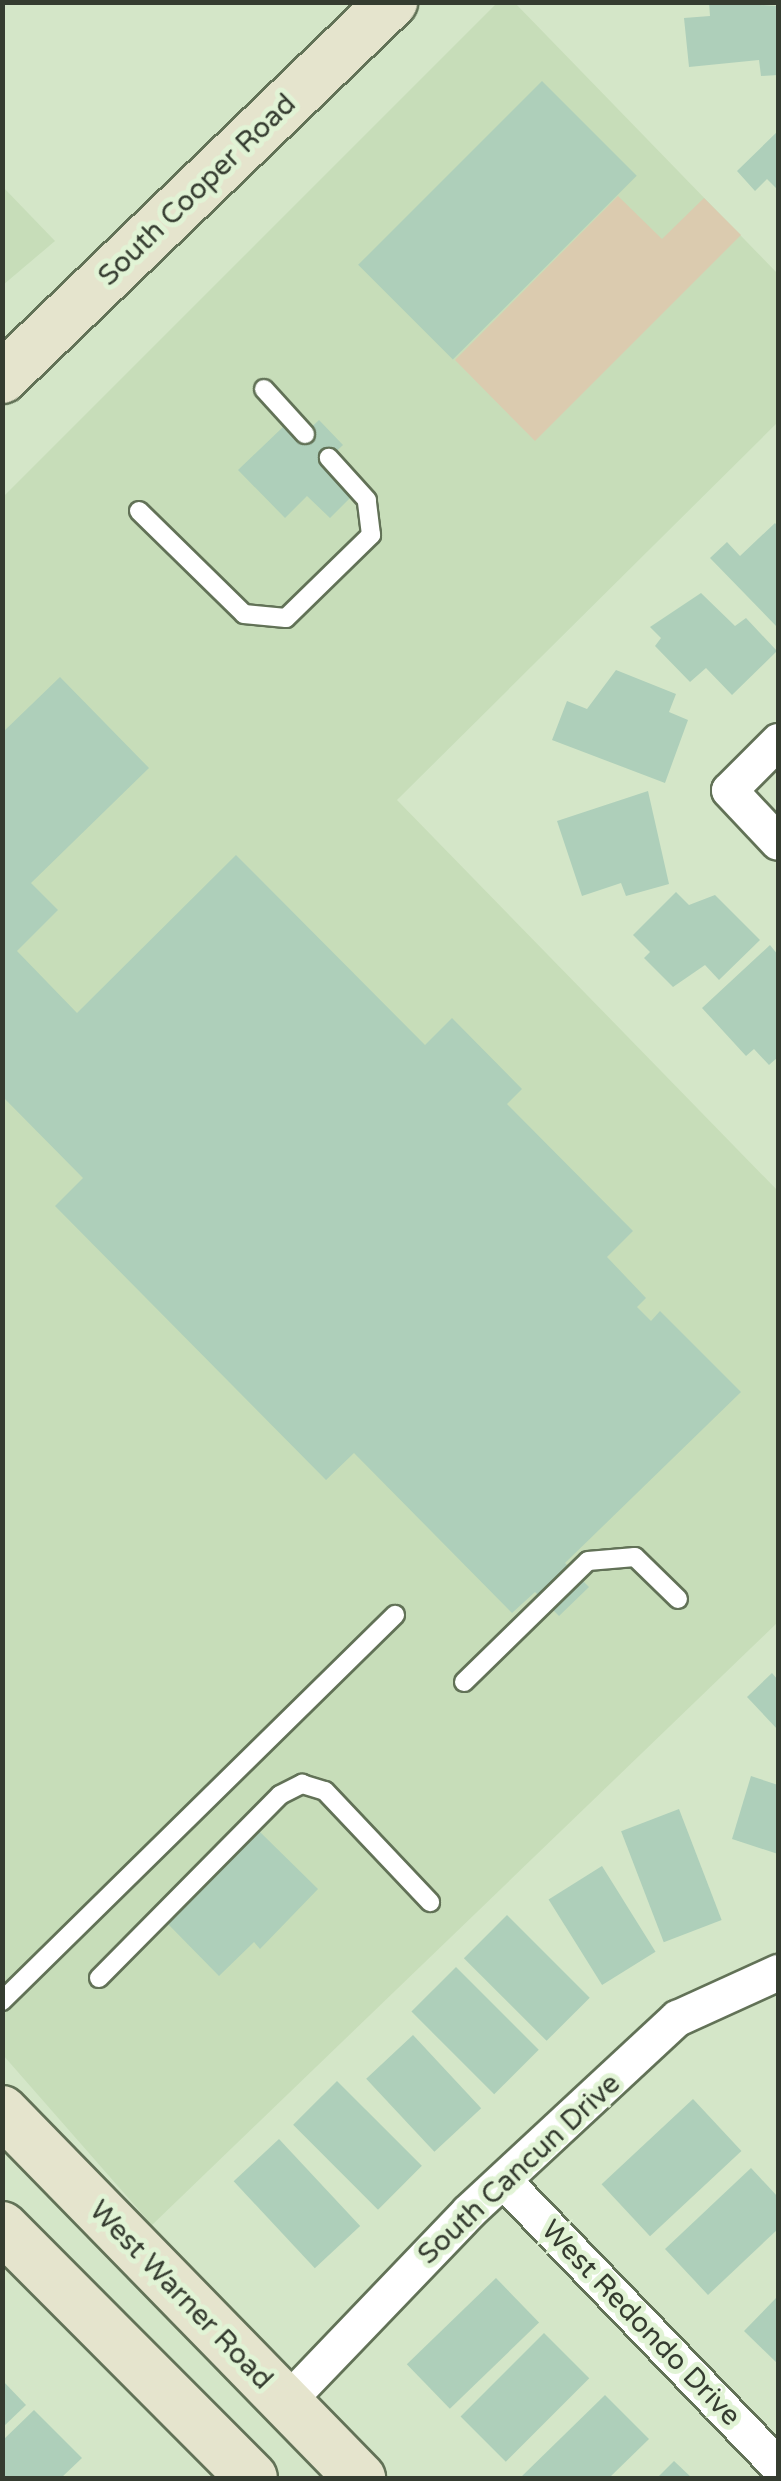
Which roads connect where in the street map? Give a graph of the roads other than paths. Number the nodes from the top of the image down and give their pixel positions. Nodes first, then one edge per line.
1 (392, 2) edge
2 (2, 378) edge
3 (264, 388) dead end
4 (305, 434) dead end
5 (329, 458) dead end
6 (139, 510) dead end
7 (778, 742) edge
8 (778, 842) edge
9 (678, 1599) dead end
10 (394, 1615) dead end
11 (464, 1682) dead end
12 (430, 1902) dead end
13 (778, 1972) edge
14 (98, 1978) dead end
15 (2, 2001) edge
16 (2, 2111) edge
17 (503, 2180) junction
18 (2, 2227) edge
19 (286, 2402) junction
20 (778, 2466) edge
21 (252, 2478) edge
22 (360, 2478) edge

1 - 2 main road, South Cooper Road
3 - 4 lane
5 - 6 lane
7 - 8 street
9 - 11 lane
10 - 15 lane
12 - 14 lane
13 - 17 street, South Cancun Drive
16 - 19 main road, West Warner Road
17 - 19 street, South Cancun Drive
17 - 20 street, West Redondo Drive
18 - 21 main road
19 - 22 main road, West Warner Road

